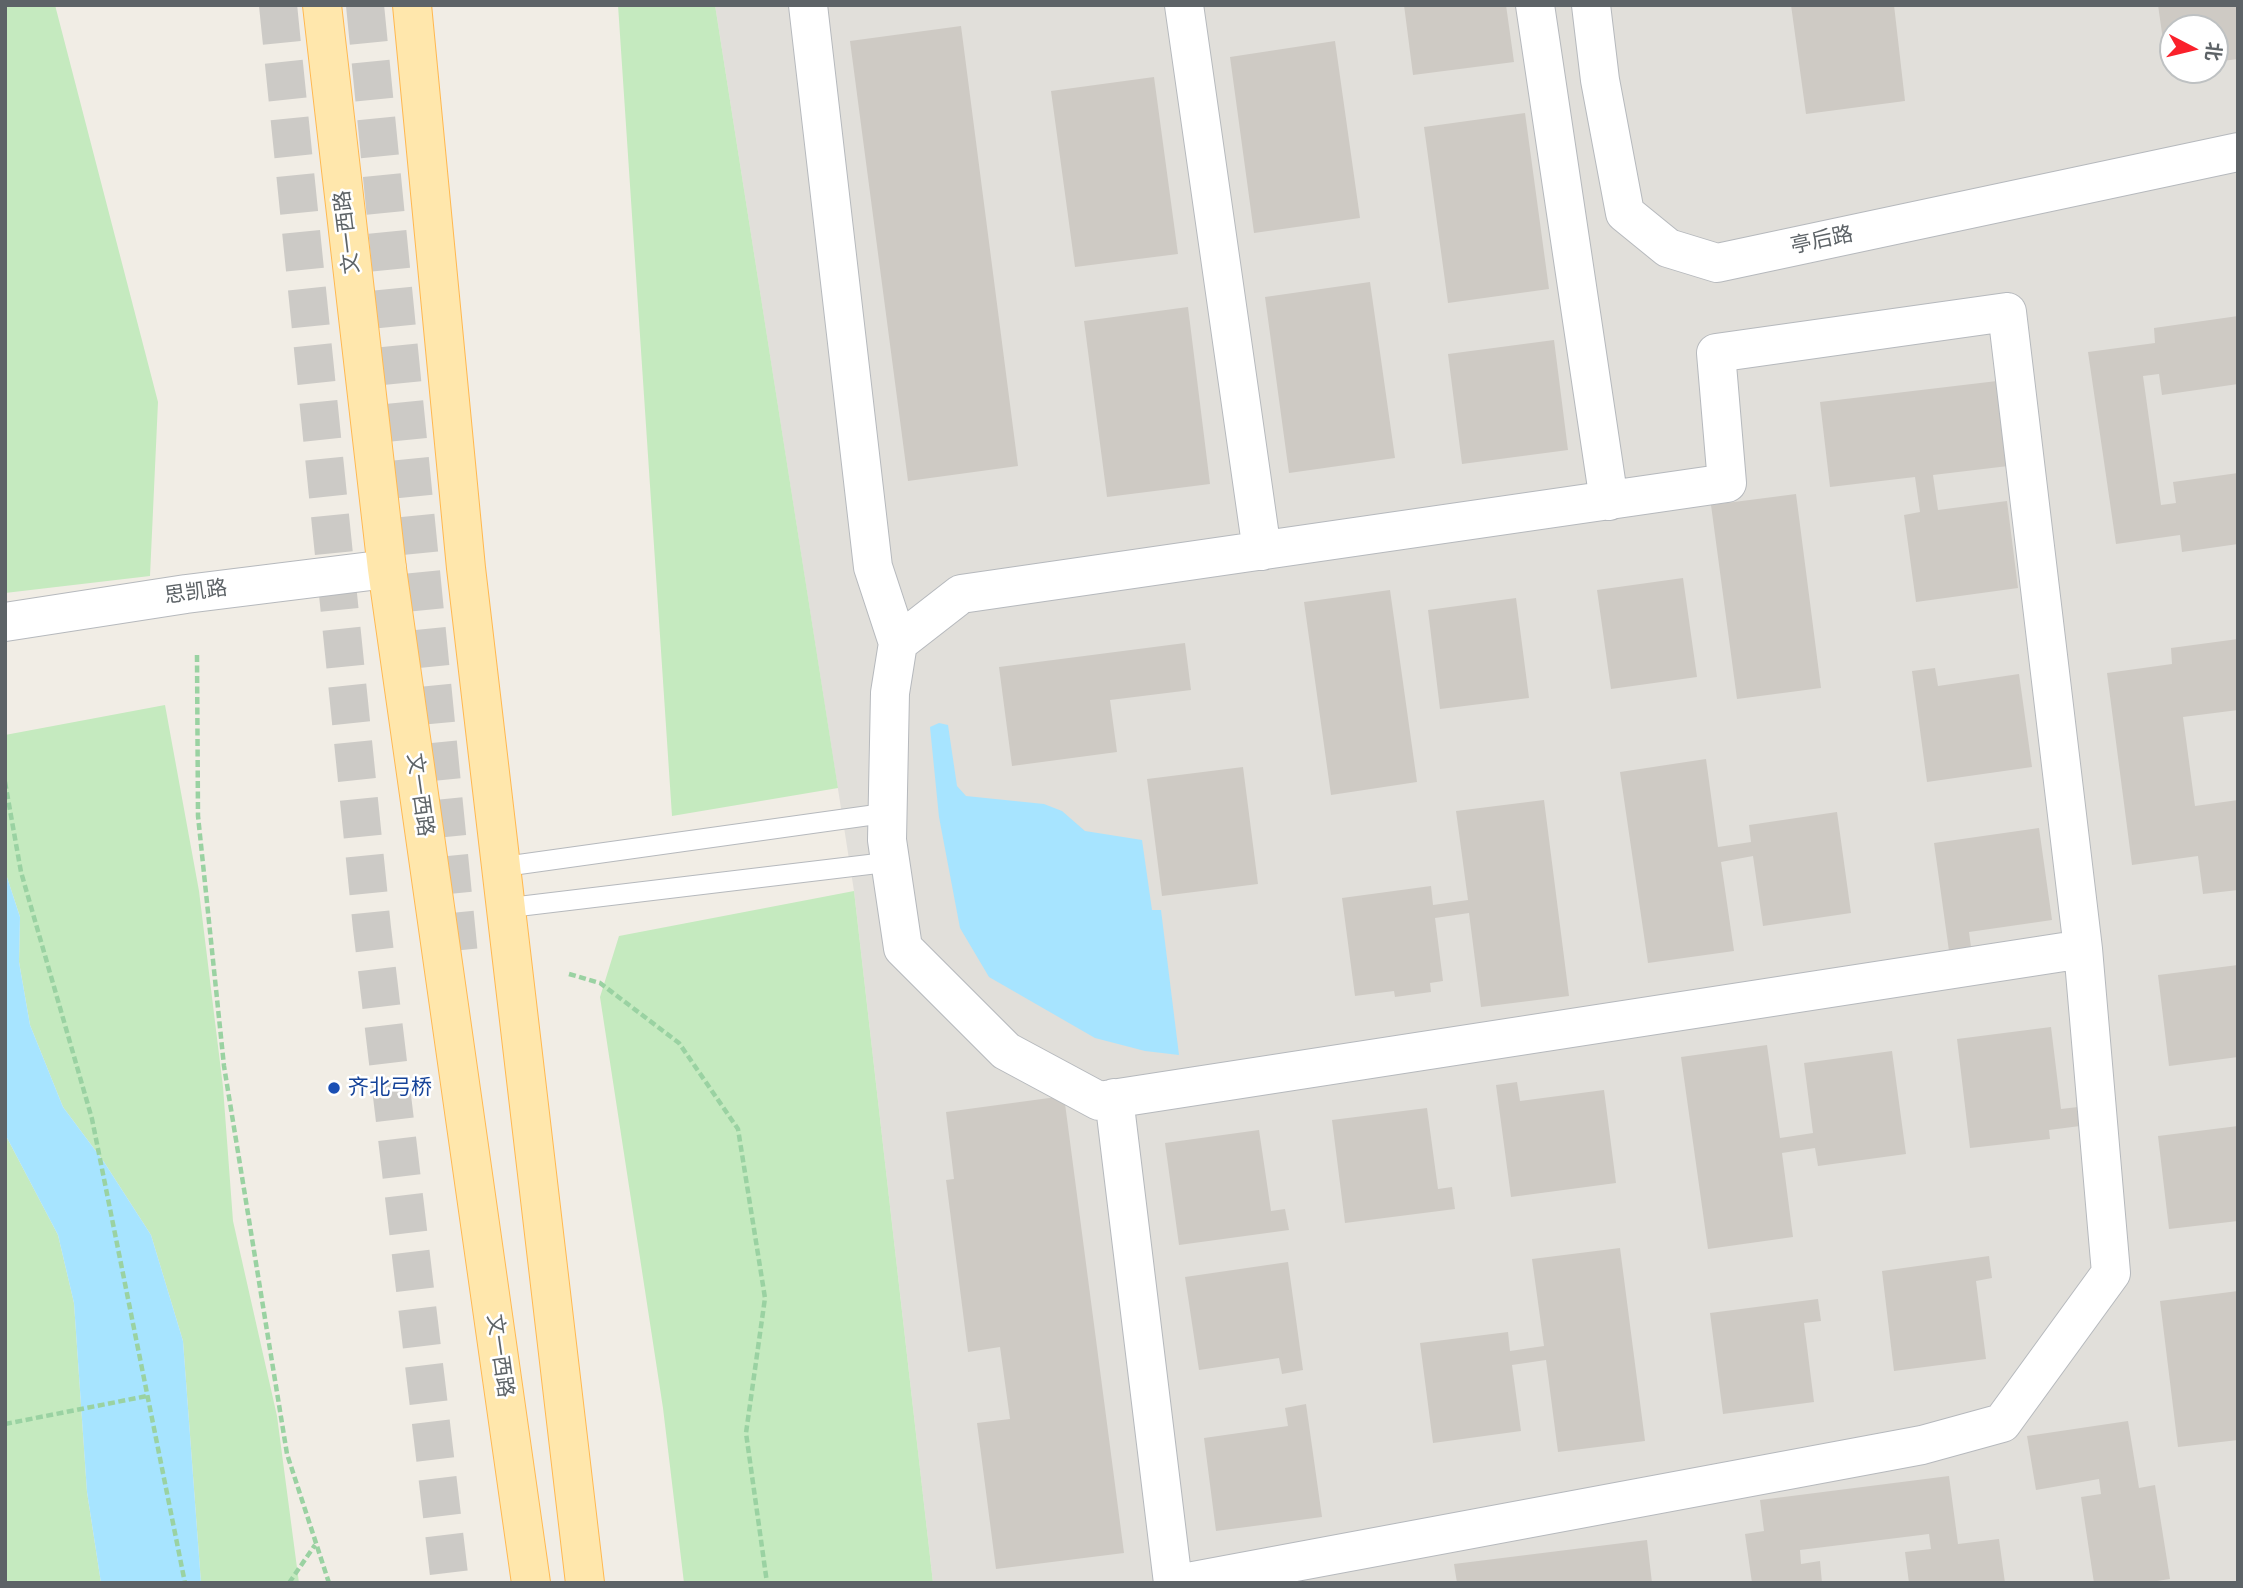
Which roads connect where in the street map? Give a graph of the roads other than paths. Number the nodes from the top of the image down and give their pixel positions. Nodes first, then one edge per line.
1 (322, 5) edge
2 (412, 5) edge
3 (808, 5) edge
4 (1184, 5) edge
5 (1535, 5) edge
6 (1591, 5) edge
7 (2238, 152) edge
8 (1609, 500) junction
9 (1262, 551) junction
10 (387, 569) junction
11 (5, 622) edge
12 (898, 643) junction
13 (887, 813) junction
14 (890, 862) junction
15 (501, 867) junction
16 (506, 908) junction
17 (2084, 949) junction
18 (1114, 1098) junction
19 (531, 1583) edge
20 (585, 1583) edge
21 (1173, 1583) edge
22 (1183, 1583) edge

1 - 10 main road, 文一西路
2 - 15 main road
3 - 12 street
4 - 9 street
5 - 8 street
6 - 7 street, 亭后路
8 - 9 street
8 - 17 street
9 - 12 street
10 - 11 street, 思凯路
10 - 19 main road, 文一西路
12 - 13 street
13 - 14 street
13 - 15 lane
14 - 16 lane
14 - 18 street
15 - 16 main road
16 - 20 main road
17 - 18 street
17 - 22 street
18 - 21 street

